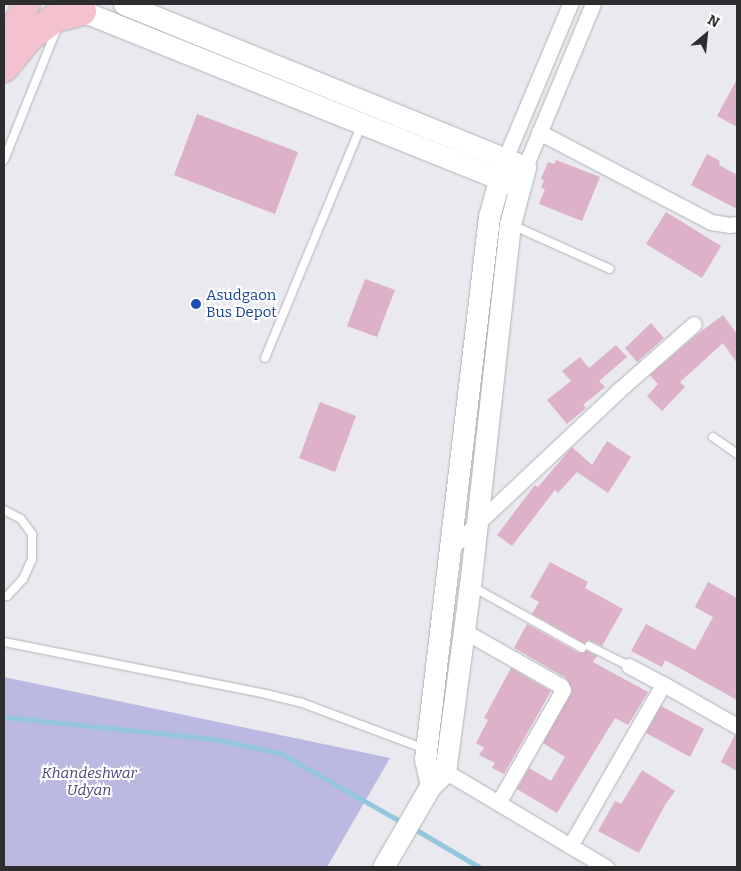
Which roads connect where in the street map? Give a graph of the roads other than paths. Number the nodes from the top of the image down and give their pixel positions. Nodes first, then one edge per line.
1 (26, 4) edge
2 (124, 4) edge
3 (570, 4) edge
4 (593, 4) edge
5 (69, 11) edge
6 (4, 59) edge
7 (4, 68) edge
8 (366, 114) junction
9 (539, 132) junction
10 (505, 159) junction
11 (4, 160) edge
12 (525, 167) junction
13 (499, 179) junction
14 (520, 187) junction
15 (510, 224) junction
16 (737, 224) edge
17 (610, 269) dead end
18 (694, 324) dead end
19 (265, 358) dead end
20 (713, 437) dead end
21 (737, 454) edge
22 (4, 510) edge
23 (477, 523) junction
24 (451, 548) junction
25 (470, 586) junction
26 (4, 596) edge
27 (464, 631) junction
28 (4, 642) edge
29 (629, 666) joint
30 (663, 684) junction
31 (737, 726) edge
32 (434, 766) junction
33 (498, 803) junction
34 (570, 846) junction
35 (387, 866) edge
36 (606, 867) edge

1 - 6 highway
2 - 8 street
3 - 10 street
4 - 9 street
5 - 7 highway
5 - 8 street
5 - 11 lane
8 - 10 street
8 - 13 street
8 - 19 lane
9 - 12 street
9 - 16 street
10 - 12 street
10 - 13 street
12 - 14 street
13 - 14 street
13 - 24 street
14 - 15 street
15 - 17 lane
15 - 23 street
18 - 23 street
20 - 21 lane
22 - 26 lane
23 - 24 street
23 - 25 street
24 - 32 street
25 - 27 street
25 - 29 lane
27 - 32 street
27 - 33 street
28 - 32 lane
29 - 30 street
30 - 31 street
30 - 34 street
32 - 33 street
32 - 35 street
33 - 34 street
34 - 36 street

